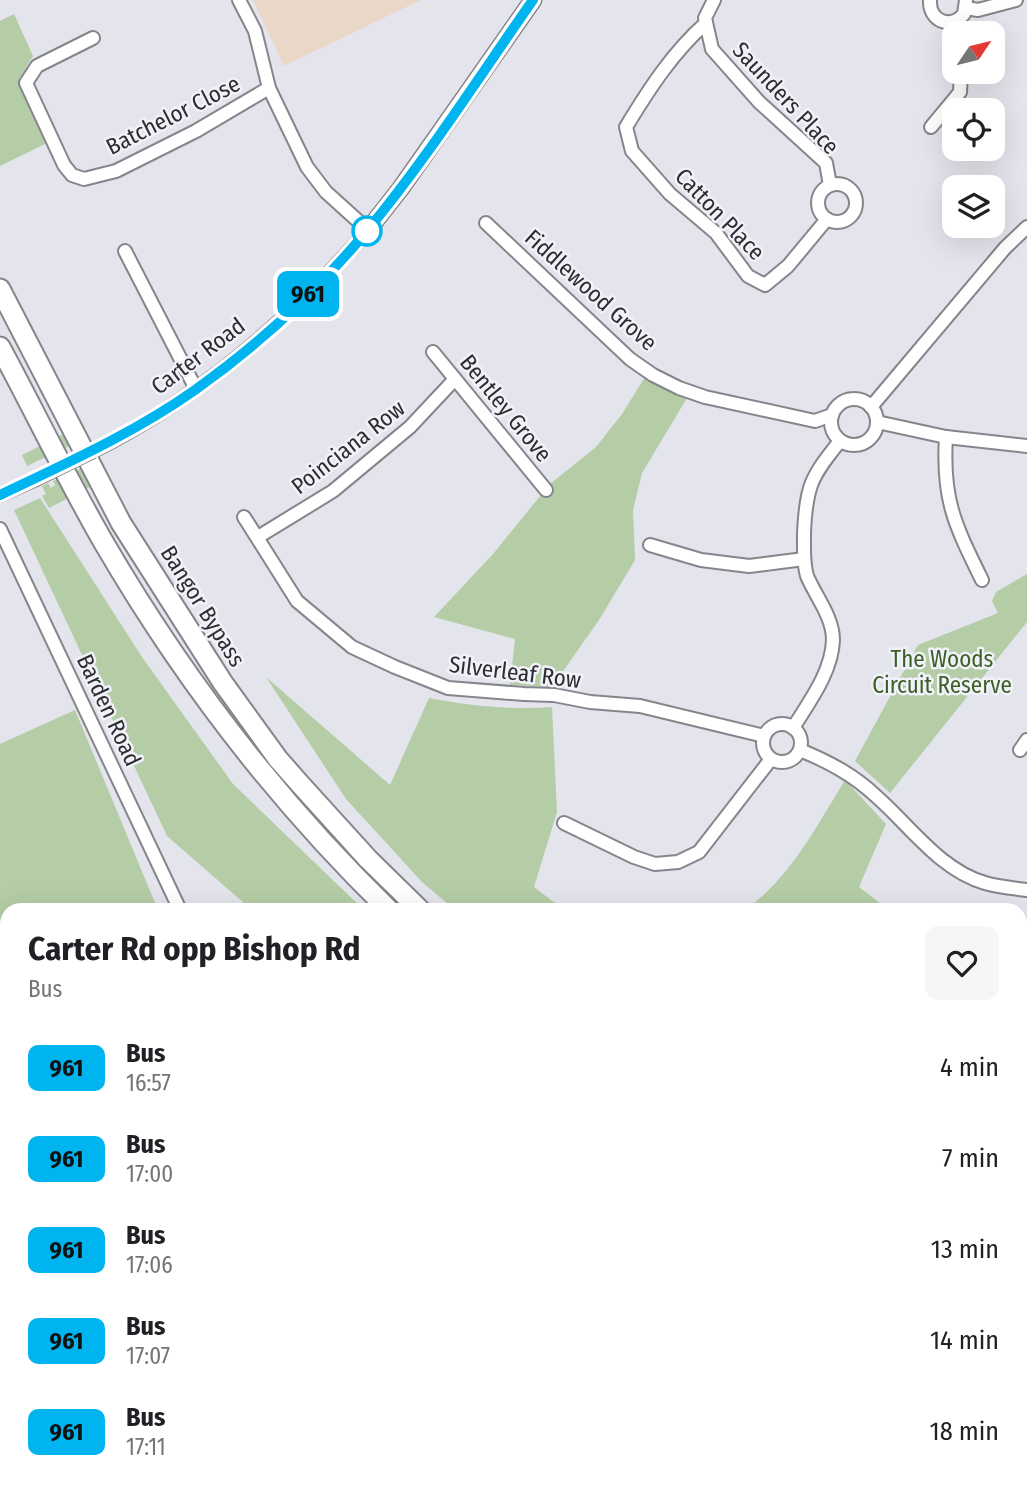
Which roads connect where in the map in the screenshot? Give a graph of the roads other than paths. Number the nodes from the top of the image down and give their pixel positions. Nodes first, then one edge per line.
1 (239, 0) edge
2 (533, 0) edge
3 (714, 0) edge
4 (930, 0) edge
5 (1016, 0) edge
6 (966, 4) edge
7 (942, 21) edge
8 (959, 21) edge
9 (706, 23) junction
10 (93, 38) dead end
11 (960, 84) edge
12 (269, 88) junction
13 (931, 127) dead end
14 (830, 185) junction
15 (827, 219) junction
16 (486, 223) dead end
17 (1027, 227) edge
18 (368, 230) junction
19 (125, 251) dead end
20 (0, 289) edge
21 (0, 346) edge
22 (433, 352) dead end
23 (455, 379) junction
24 (196, 389) junction
25 (871, 407) junction
26 (832, 415) junction
27 (877, 422) junction
28 (946, 437) junction
29 (840, 441) junction
30 (1027, 446) edge
31 (545, 490) dead end
32 (0, 495) edge
33 (244, 517) dead end
34 (0, 529) edge
35 (258, 537) junction
36 (650, 545) dead end
37 (804, 559) junction
38 (982, 580) dead end
39 (793, 728) junction
40 (764, 736) junction
41 (800, 750) junction
42 (771, 759) junction
43 (564, 822) dead end
44 (1027, 890) edge
45 (177, 903) edge
46 (382, 903) edge
47 (413, 903) edge

1 - 12 street
2 - 18 street, Carter Road
3 - 9 street
4 - 7 street
5 - 6 street
6 - 8 street
9 - 14 street, Saunders Place
9 - 15 street, Catton Place
10 - 12 street, Batchelor Close
11 - 13 street
12 - 18 street
14 - 15 street
14 - 15 street
16 - 26 street, Fiddlewood Grove
17 - 25 street
18 - 24 street, Carter Road
19 - 24 street
20 - 47 main road, Bangor Bypass
21 - 46 main road, Bangor Bypass
22 - 23 street, Bentley Grove
23 - 31 street, Bentley Grove
23 - 35 street, Poinciana Row
24 - 32 street, Carter Road, bridge
25 - 26 street
25 - 27 street
26 - 29 street
27 - 28 street
27 - 29 street
28 - 30 street
28 - 38 street
29 - 37 street
33 - 35 street, Silverleaf Row
34 - 45 street, Barden Road
35 - 40 street, Silverleaf Row
36 - 37 street
37 - 39 street
39 - 40 street
39 - 41 street
40 - 42 street
41 - 42 street
41 - 44 street
42 - 43 street

